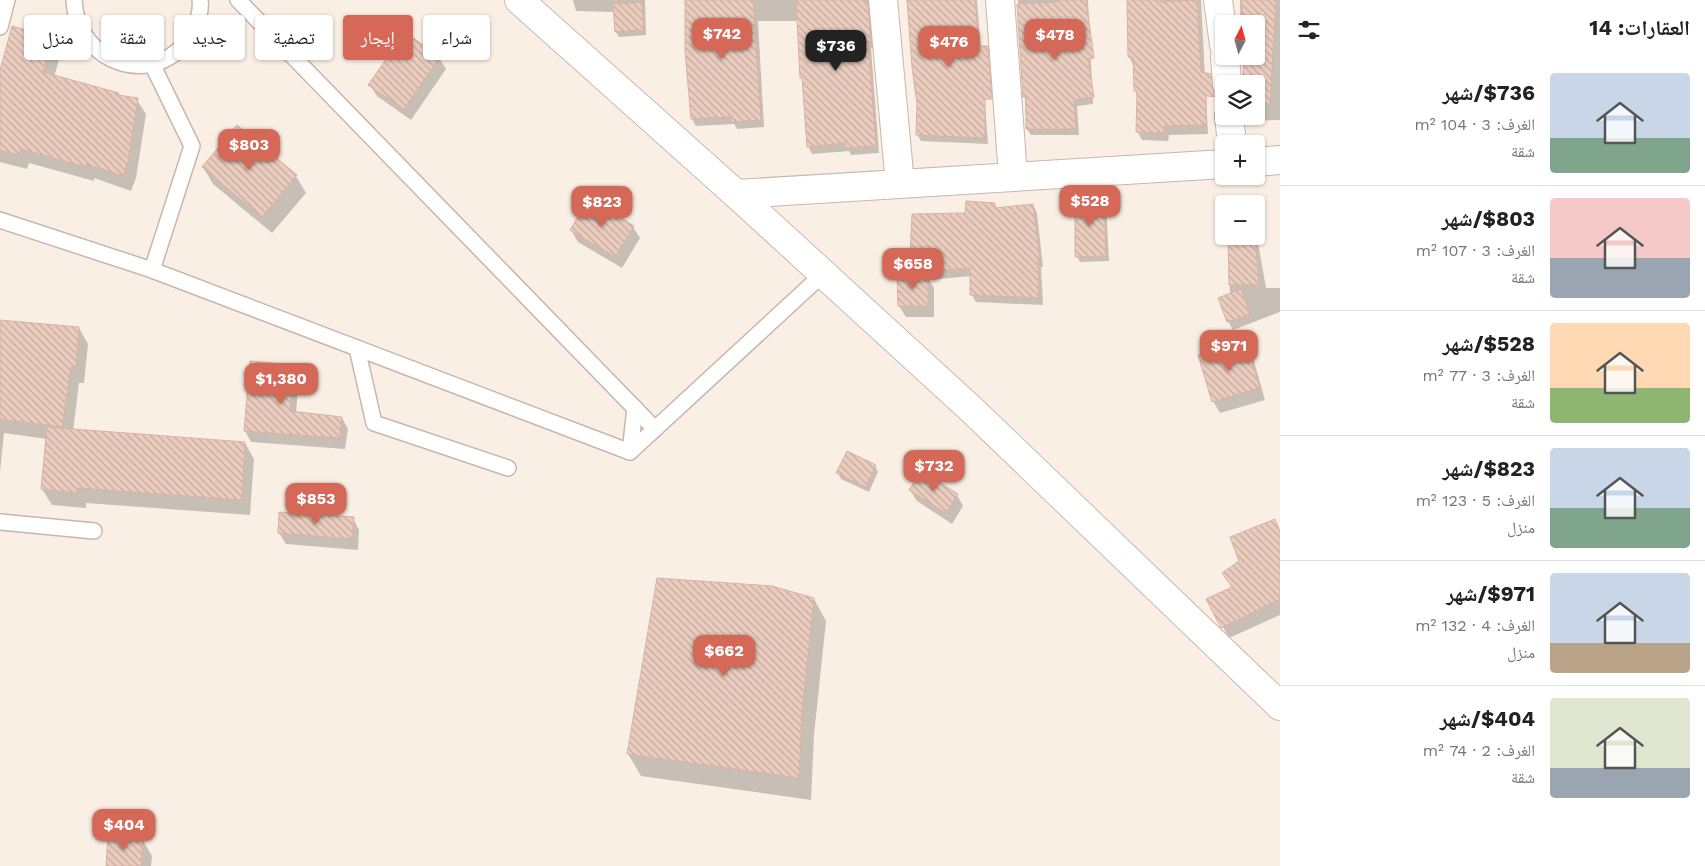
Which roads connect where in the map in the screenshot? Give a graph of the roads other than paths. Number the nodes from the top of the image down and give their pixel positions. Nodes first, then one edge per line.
1 (7, 0) edge
2 (74, 0) edge
3 (200, 0) edge
4 (238, 0) edge
5 (519, 0) edge
6 (883, 0) edge
7 (1000, 0) edge
8 (1218, 0) edge
9 (1220, 15) edge
10 (0, 27) edge
11 (152, 64) junction
12 (1280, 160) edge
13 (1265, 161) edge
14 (1215, 165) edge
15 (1014, 176) junction
16 (900, 184) junction
17 (736, 194) junction
18 (0, 220) edge
19 (152, 270) junction
20 (823, 274) junction
21 (357, 348) junction
22 (635, 408) junction
23 (655, 429) junction
24 (630, 452) junction
25 (508, 468) dead end
26 (0, 522) edge
27 (94, 531) dead end
28 (1280, 706) edge

1 - 10 lane
2 - 11 lane
3 - 11 lane
4 - 22 lane
5 - 17 main road
6 - 16 main road
7 - 15 main road
8 - 9 main road
11 - 19 lane
12 - 13 main road
14 - 15 main road
15 - 16 main road
16 - 17 main road
17 - 20 main road
18 - 19 lane
19 - 21 lane
20 - 23 lane
20 - 28 main road
21 - 24 lane
21 - 25 lane
22 - 23 lane
22 - 24 lane
23 - 24 lane
26 - 27 lane

